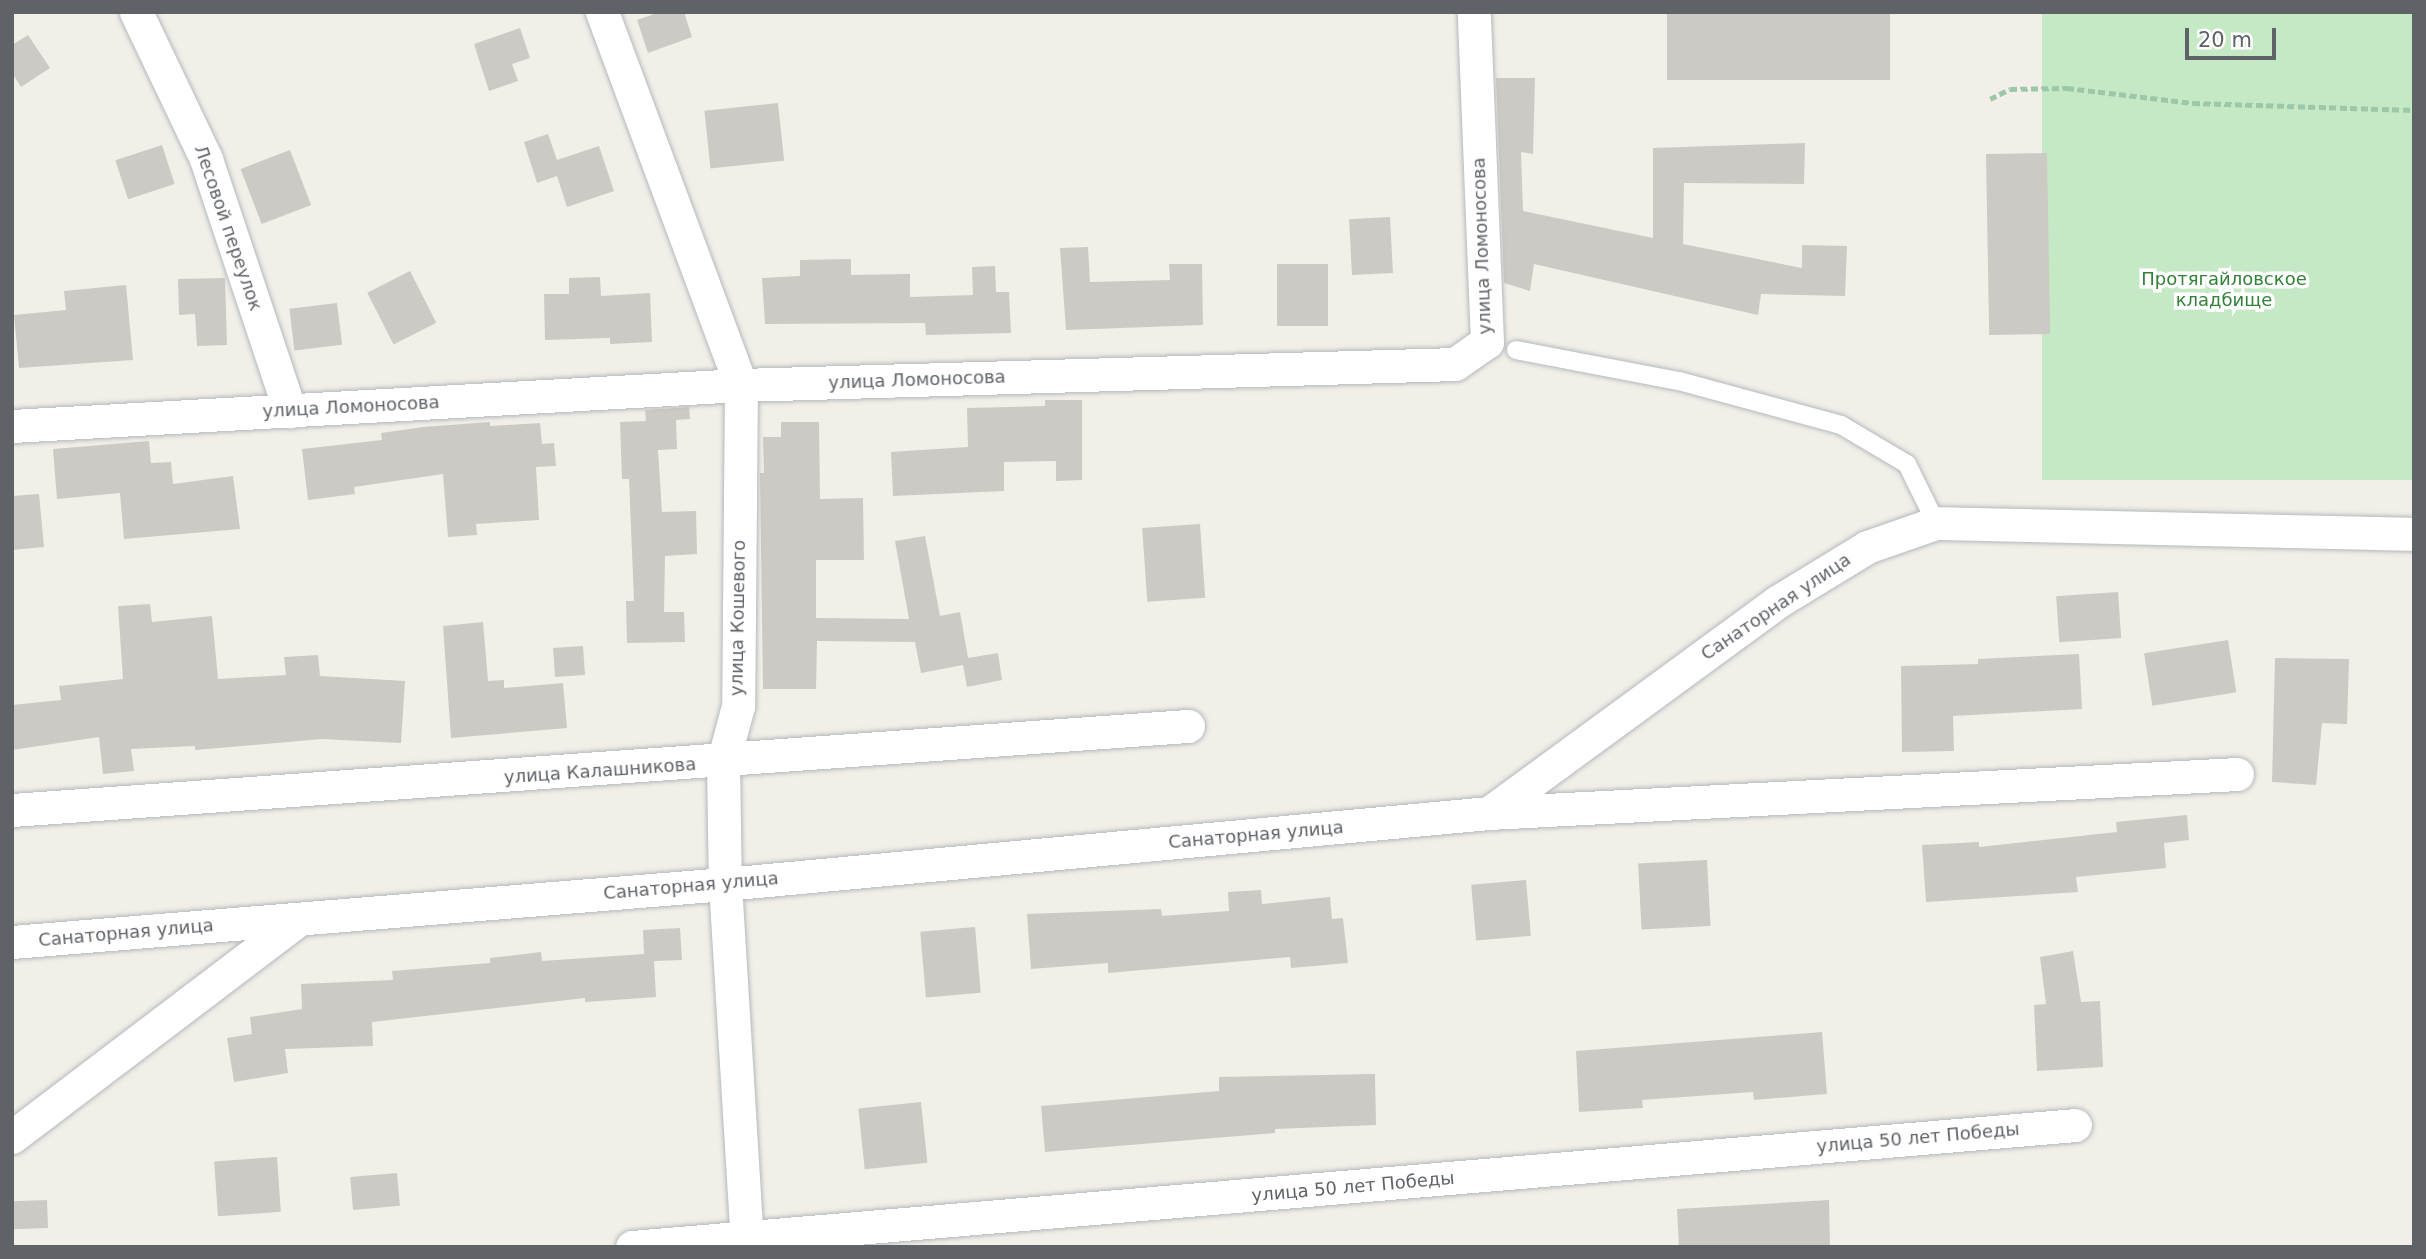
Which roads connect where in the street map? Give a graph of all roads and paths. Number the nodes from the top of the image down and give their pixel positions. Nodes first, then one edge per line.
1 (136, 12) edge
2 (602, 12) edge
3 (1474, 12) edge
4 (1990, 99) dead end
5 (2414, 110) edge
6 (1516, 349) dead end
7 (741, 385) junction
8 (290, 411) junction
9 (12, 426) edge
10 (1936, 523) junction
11 (2414, 534) edge
12 (1188, 726) dead end
13 (723, 762) junction
14 (2237, 774) dead end
15 (12, 810) edge
16 (1489, 813) junction
17 (725, 884) junction
18 (299, 919) junction
19 (12, 942) edge
20 (2075, 1125) dead end
21 (12, 1138) edge
22 (747, 1243) edge
23 (632, 1247) edge

1 - 8 street, Лесовой переулок
2 - 7 street, улица Кошевого
3 - 7 street, улица Ломоносова
4 - 5 path
6 - 10 lane
7 - 8 street, улица Ломоносова
7 - 13 street, улица Кошевого
8 - 9 street, улица Ломоносова
10 - 11 street, Санаторная улица
10 - 16 street, Санаторная улица
12 - 13 street, улица Калашникова
13 - 15 street, улица Калашникова
13 - 17 street, улица Кошевого
14 - 16 street
16 - 17 street, Санаторная улица
17 - 18 street, Санаторная улица
17 - 22 street, улица Кошевого
18 - 19 street, Санаторная улица
18 - 21 street
20 - 22 street, улица 50 лет Победы
22 - 23 street, улица 50 лет Победы

